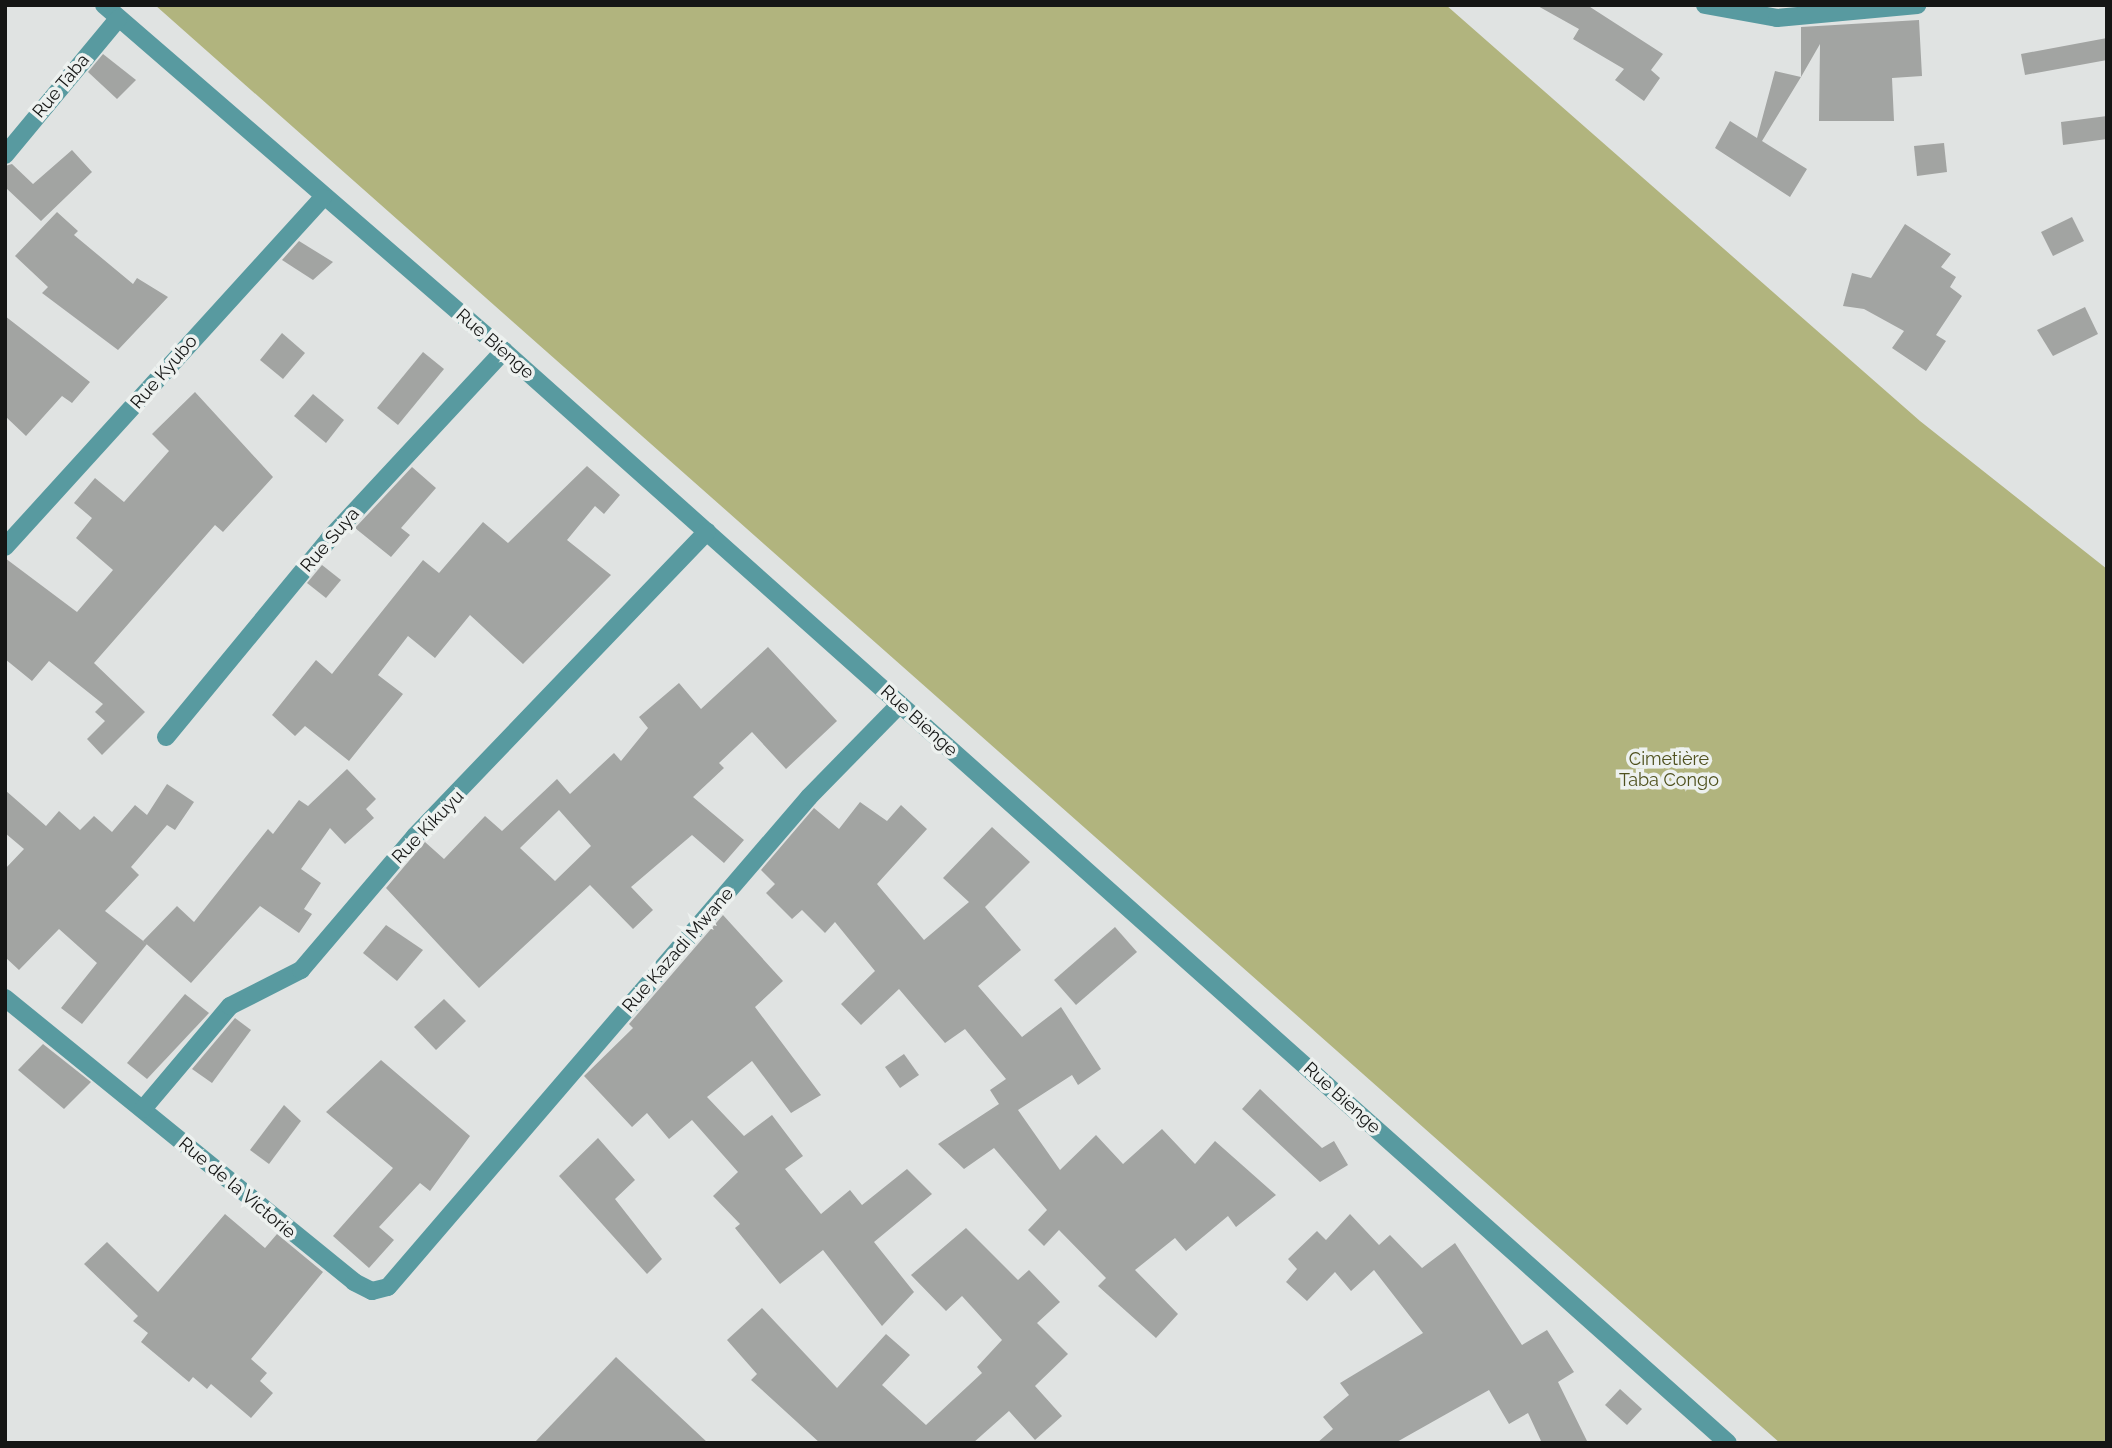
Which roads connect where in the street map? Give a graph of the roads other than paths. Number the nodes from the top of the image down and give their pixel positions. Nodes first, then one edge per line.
1 (104, 5) edge
2 (1705, 5) edge
3 (1917, 5) edge
4 (118, 19) junction
5 (5, 155) edge
6 (323, 198) junction
7 (504, 351) junction
8 (707, 532) junction
9 (5, 547) edge
10 (900, 704) junction
11 (166, 737) dead end
12 (5, 998) edge
13 (143, 1109) junction
14 (462, 1202) joint
15 (1728, 1443) edge

1 - 4 street, Rue Bienge
2 - 3 street
4 - 5 street, Rue Taba
4 - 6 street, Rue Bienge
6 - 7 street, Rue Bienge
6 - 9 street, Rue Kyubo
7 - 8 street, Rue Bienge
7 - 11 street, Rue Suya
8 - 10 street, Rue Bienge
8 - 13 street, Rue Kikuyu
10 - 14 street, Rue Kazadi Mwane
10 - 15 street, Rue Bienge
12 - 13 street, Rue de la Victorie
13 - 14 street, Rue de la Victorie

